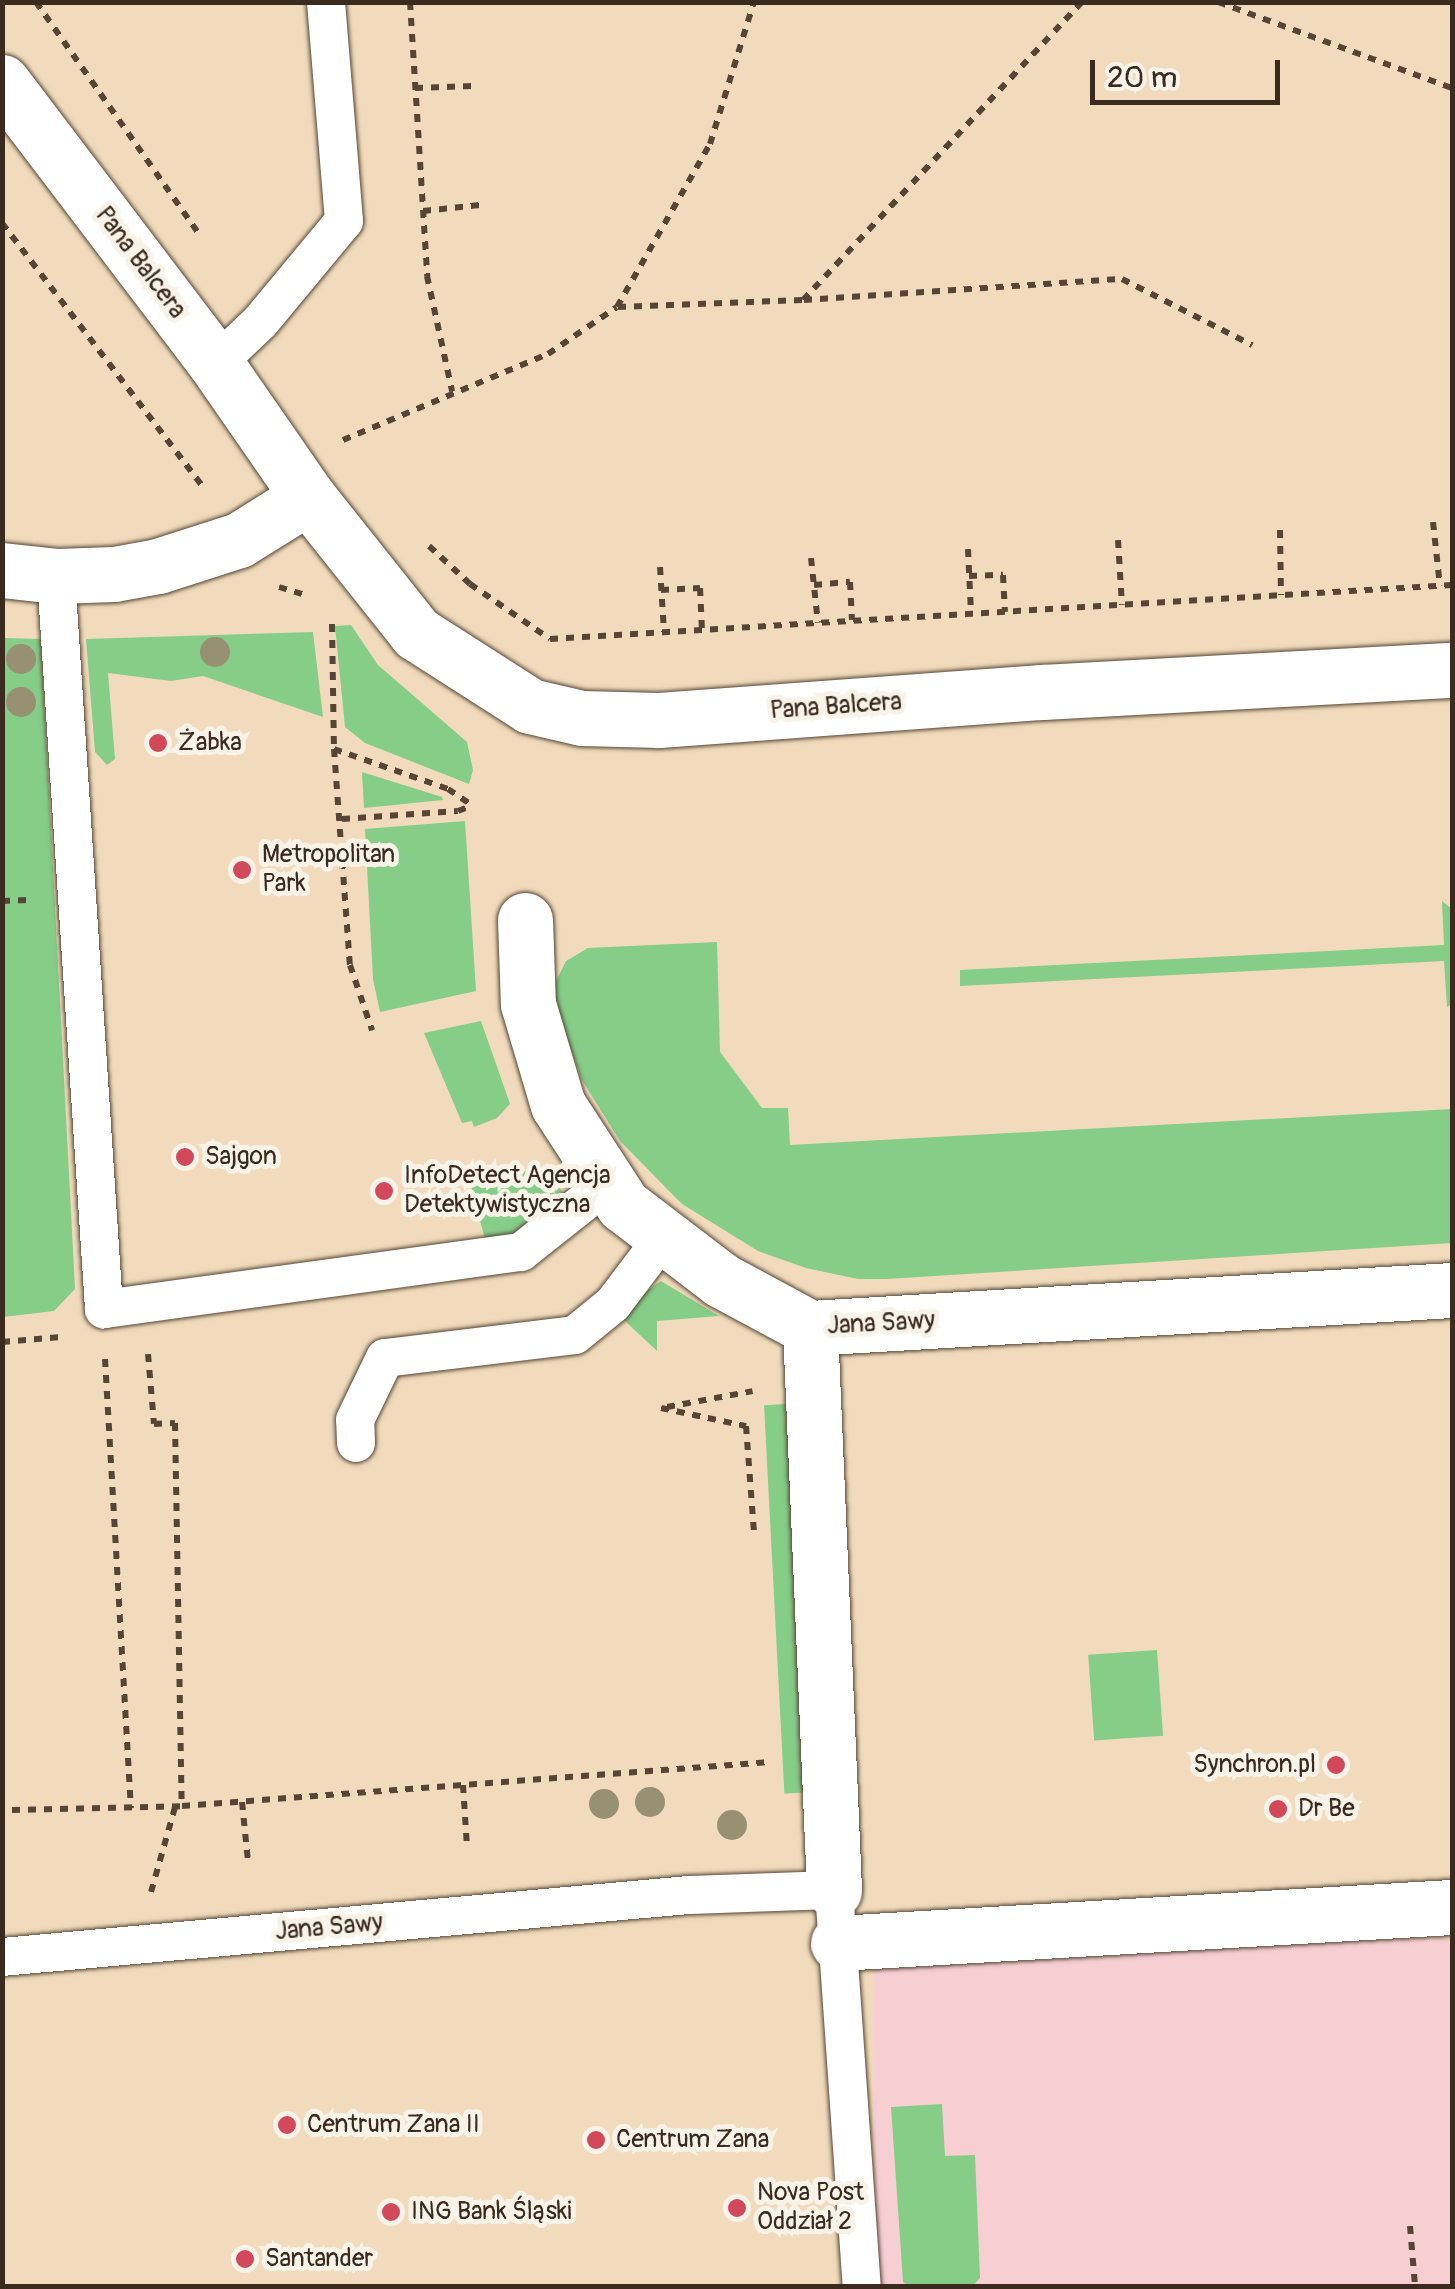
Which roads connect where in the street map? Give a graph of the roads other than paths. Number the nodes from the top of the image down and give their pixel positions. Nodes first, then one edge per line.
1 (326, 2) edge
2 (2, 82) edge
3 (216, 364) junction
4 (308, 496) junction
5 (2, 570) edge
6 (56, 576) junction
7 (1452, 670) edge
8 (525, 920) dead end
9 (584, 1202) dead end
10 (663, 1238) junction
11 (1452, 1290) edge
12 (810, 1328) junction
13 (356, 1443) dead end
14 (1452, 1906) edge
15 (836, 1916) junction
16 (2, 1958) edge
17 (862, 2286) edge

1 - 3 lane
2 - 3 street, Pana Balcera
3 - 4 street, Pana Balcera
4 - 6 street
4 - 7 street, Pana Balcera
5 - 6 street
6 - 9 lane
8 - 10 street
10 - 12 street
10 - 13 lane
11 - 12 street, Jana Sawy
12 - 15 street, Jana Sawy
14 - 15 street, Jana Sawy
15 - 16 lane, Jana Sawy
15 - 17 lane, Jana Sawy

